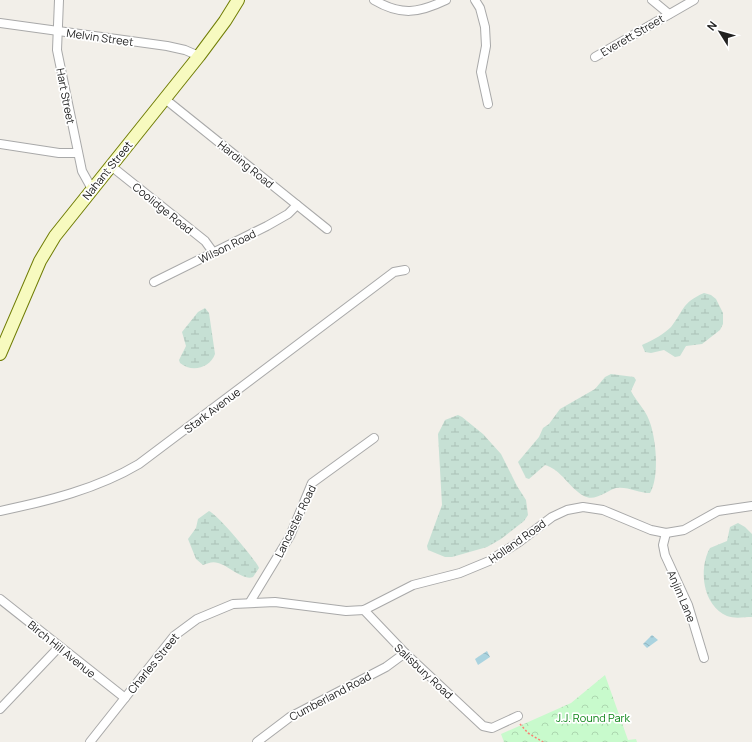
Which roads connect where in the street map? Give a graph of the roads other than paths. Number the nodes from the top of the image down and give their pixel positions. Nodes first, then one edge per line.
1 (59, 0) edge
2 (238, 0) edge
3 (374, 0) edge
4 (446, 0) edge
5 (475, 0) edge
6 (652, 0) edge
7 (694, 0) edge
8 (669, 14) junction
9 (0, 23) edge
10 (57, 30) junction
11 (199, 56) junction
12 (595, 57) dead end
13 (165, 99) junction
14 (488, 104) dead end
15 (0, 144) edge
16 (78, 154) junction
17 (111, 166) junction
18 (92, 189) junction
19 (296, 205) junction
20 (327, 229) dead end
21 (214, 252) junction
22 (404, 270) dead end
23 (154, 282) dead end
24 (0, 353) edge
25 (374, 438) dead end
26 (752, 506) edge
27 (0, 512) edge
28 (666, 533) junction
29 (0, 599) edge
30 (250, 602) junction
31 (232, 604) joint
32 (364, 610) junction
33 (58, 647) junction
34 (404, 653) junction
35 (704, 658) dead end
36 (125, 698) junction
37 (0, 709) edge
38 (517, 717) road end
39 (90, 742) edge
40 (257, 742) edge

1 - 10 street, Hart Street
2 - 11 main road, Nahant Street
3 - 4 street
5 - 14 street
6 - 8 street
7 - 8 street, Everett Street
8 - 12 street, Everett Street
9 - 10 street, Melvin Street
10 - 11 street, Melvin Street
10 - 16 street, Hart Street
11 - 13 main road, Nahant Street
13 - 17 main road, Nahant Street
13 - 19 street, Harding Road
15 - 16 street
16 - 18 street, Hart Street
17 - 18 main road, Nahant Street
17 - 21 street, Coolidge Road
18 - 24 main road, Nahant Street
19 - 20 street, Harding Road
19 - 21 street, Wilson Road
21 - 23 street, Wilson Road
22 - 27 street, Stark Avenue
25 - 30 street, Lancaster Road
26 - 28 street, Holland Road
28 - 32 street, Holland Road
28 - 35 street, Anjim Lane
29 - 33 street, Birch Hill Avenue
30 - 31 street, Holland Road
30 - 32 street, Holland Road
31 - 36 street, Charles Street
32 - 34 street, Salisbury Road
33 - 36 street, Birch Hill Avenue
33 - 37 street
34 - 38 street, Salisbury Road
34 - 40 street, Cumberland Road
36 - 39 street, Charles Street

